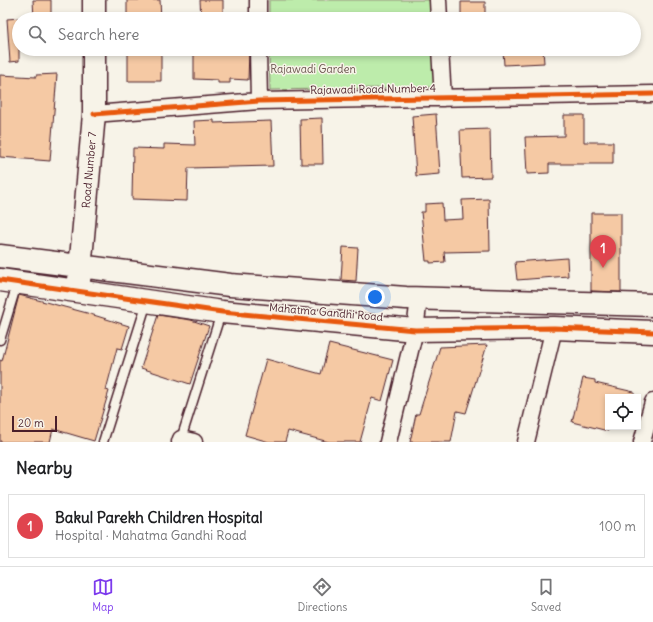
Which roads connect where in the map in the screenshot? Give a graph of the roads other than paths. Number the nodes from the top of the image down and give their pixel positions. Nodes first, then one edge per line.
1 (94, 0) edge
2 (258, 0) edge
3 (438, 0) edge
4 (94, 12) edge
5 (258, 12) edge
6 (439, 12) edge
7 (94, 56) edge
8 (258, 56) edge
9 (440, 56) edge
10 (653, 94) edge
11 (443, 98) junction
12 (259, 101) junction
13 (94, 114) junction
14 (0, 256) edge
15 (80, 267) junction
16 (9, 282) edge
17 (77, 292) junction
18 (419, 298) junction
19 (147, 301) junction
20 (510, 301) junction
21 (653, 305) edge
22 (222, 312) junction
23 (509, 328) junction
24 (554, 328) junction
25 (415, 330) junction
26 (653, 332) edge
27 (0, 340) edge
28 (653, 402) edge
29 (185, 441) edge
30 (103, 442) edge
31 (388, 442) edge
32 (526, 442) edge
33 (642, 442) edge

1 - 4 street
2 - 5 street
3 - 6 street
7 - 13 street, Road Number 7
8 - 12 street
9 - 11 street
10 - 11 street, Rajawadi Road Number 4
11 - 12 street, Rajawadi Road Number 4
12 - 13 street, Rajawadi Road Number 4
13 - 15 street, Road Number 7
14 - 15 street, Mahatma Gandhi Road
15 - 17 street, Road Number 7
15 - 18 street, Mahatma Gandhi Road
16 - 17 street, Mahatma Gandhi Road
16 - 27 lane
17 - 19 street, Mahatma Gandhi Road
18 - 20 street, Mahatma Gandhi Road
18 - 25 street
19 - 22 street, Mahatma Gandhi Road
19 - 30 lane
20 - 21 street, Mahatma Gandhi Road
20 - 23 street
22 - 25 street, Mahatma Gandhi Road
22 - 29 lane
23 - 24 street, Mahatma Gandhi Road
23 - 25 street, Mahatma Gandhi Road
24 - 26 street, Mahatma Gandhi Road
24 - 32 street
25 - 31 street
28 - 33 street

